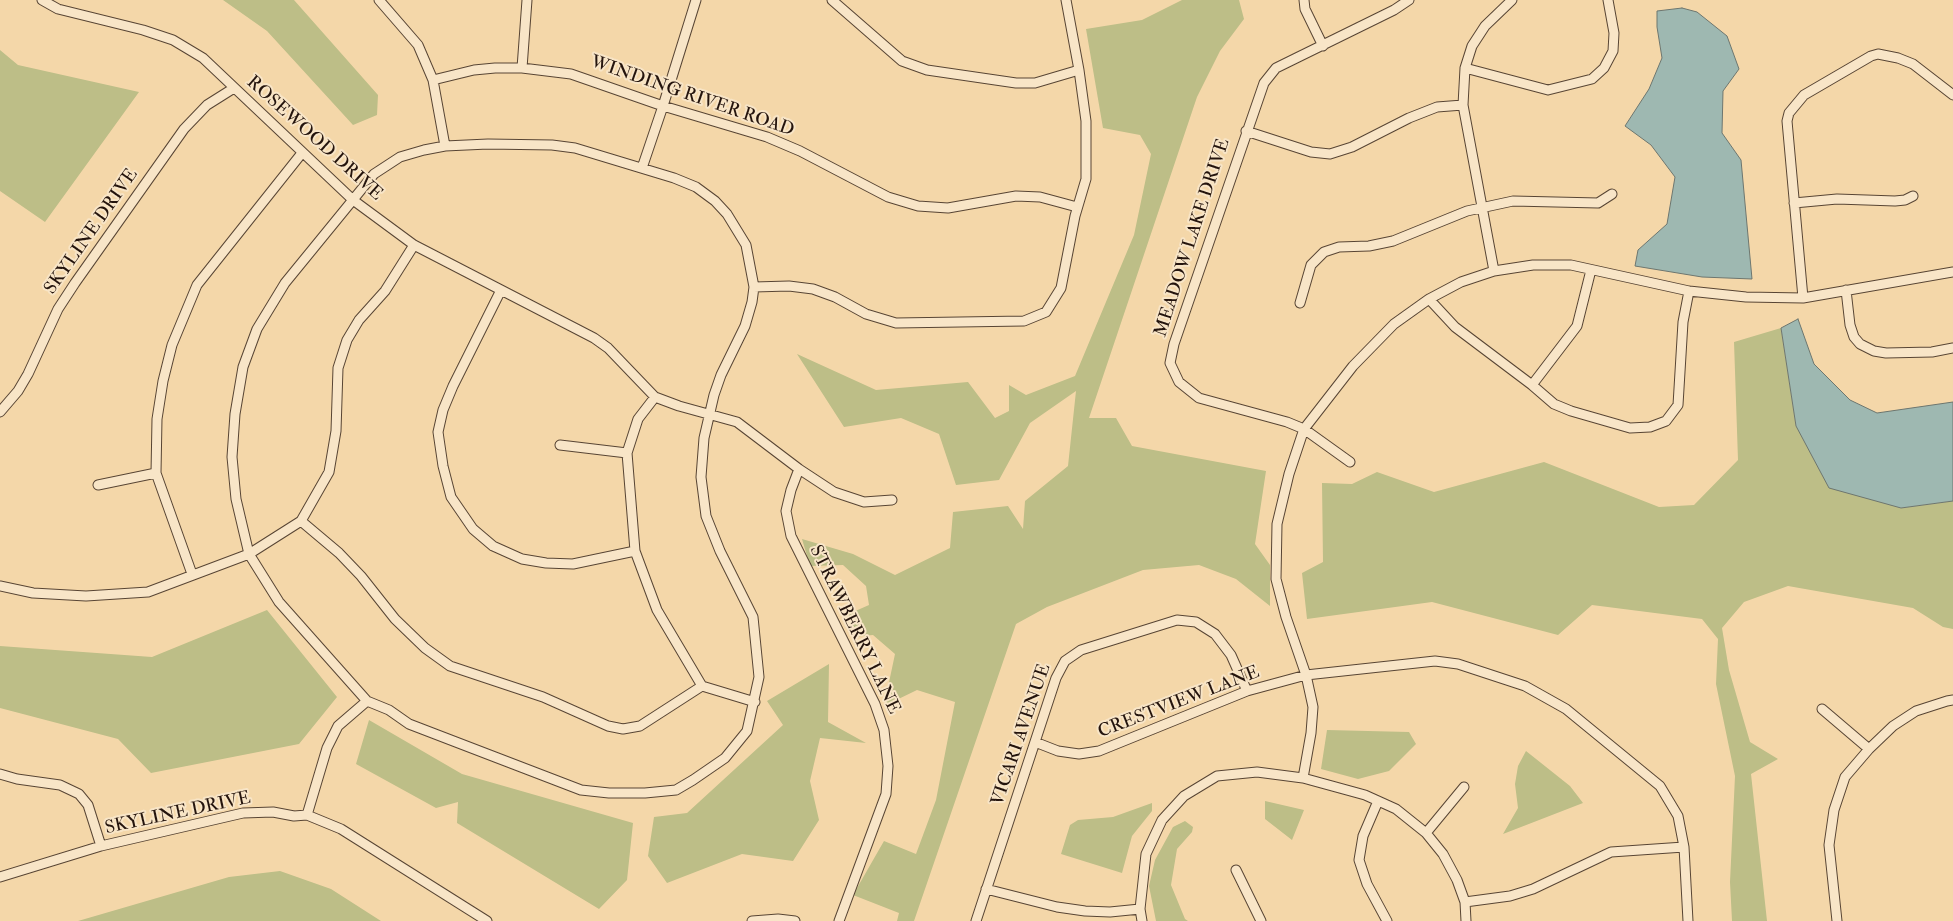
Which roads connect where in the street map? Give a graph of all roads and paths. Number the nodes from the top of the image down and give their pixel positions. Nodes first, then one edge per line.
1 (42, 0) edge
2 (379, 0) edge
3 (527, 0) edge
4 (832, 0) edge
5 (1066, 0) edge
6 (1304, 0) edge
7 (1409, 0) edge
8 (1512, 0) edge
9 (1608, 0) edge
10 (692, 1) edge
11 (1323, 46) junction
12 (522, 68) junction
13 (1465, 68) junction
14 (1080, 70) junction
15 (433, 80) junction
16 (234, 88) junction
17 (1953, 95) edge
18 (1463, 105) junction
19 (663, 106) junction
20 (1246, 132) junction
21 (445, 146) junction
22 (302, 153) junction
23 (642, 168) junction
24 (1612, 194) dead end
25 (1913, 196) dead end
26 (353, 200) junction
27 (1794, 203) junction
28 (1078, 207) junction
29 (1481, 208) junction
30 (414, 245) junction
31 (1591, 270) junction
32 (1494, 271) junction
33 (1953, 272) edge
34 (754, 287) junction
35 (501, 290) junction
36 (1846, 290) junction
37 (1689, 291) junction
38 (1803, 298) junction
39 (1429, 300) junction
40 (1300, 304) dead end
41 (1953, 348) edge
42 (1532, 385) junction
43 (655, 397) junction
44 (0, 412) edge
45 (709, 414) junction
46 (1304, 429) junction
47 (560, 445) dead end
48 (627, 453) junction
49 (1350, 462) dead end
50 (799, 468) junction
51 (156, 473) junction
52 (98, 485) dead end
53 (892, 500) dead end
54 (301, 521) junction
55 (635, 551) junction
56 (249, 554) junction
57 (192, 574) junction
58 (0, 586) edge
59 (1306, 675) junction
60 (702, 686) junction
61 (1247, 691) junction
62 (367, 700) junction
63 (1953, 700) edge
64 (754, 702) junction
65 (1822, 709) dead end
66 (1035, 742) junction
67 (1868, 749) junction
68 (0, 774) edge
69 (1303, 778) junction
70 (1464, 787) dead end
71 (1378, 801) junction
72 (306, 816) junction
73 (1426, 833) junction
74 (101, 846) junction
75 (1684, 848) junction
76 (1236, 870) dead end
77 (0, 877) edge
78 (986, 889) junction
79 (1465, 902) junction
80 (1140, 909) junction
81 (487, 921) edge
82 (752, 921) edge
83 (794, 921) edge
84 (839, 921) edge
85 (976, 921) edge
86 (1142, 921) edge
87 (1261, 921) edge
88 (1387, 921) edge
89 (1466, 921) edge
90 (1688, 921) edge
91 (1837, 921) edge

1 - 16 street, ROSEWOOD DRIVE
2 - 15 street
3 - 12 street
4 - 14 street
5 - 14 street
6 - 11 street
7 - 11 street, MEADOW LAKE DRIVE
8 - 13 street
9 - 13 street
10 - 19 street
11 - 20 street, MEADOW LAKE DRIVE
12 - 15 street, WINDING RIVER ROAD
12 - 19 street, WINDING RIVER ROAD
13 - 18 street
14 - 28 street
15 - 21 street
16 - 22 street, ROSEWOOD DRIVE
16 - 44 street, SKYLINE DRIVE
17 - 27 street
18 - 20 street
18 - 29 street
19 - 23 street
19 - 28 street, WINDING RIVER ROAD
20 - 46 street, MEADOW LAKE DRIVE
21 - 23 street
21 - 26 street
22 - 26 street, ROSEWOOD DRIVE
22 - 51 street
23 - 34 street
24 - 29 street
25 - 27 street
26 - 30 street, ROSEWOOD DRIVE
26 - 56 street
27 - 38 street
28 - 34 street
29 - 32 street
29 - 40 street
30 - 35 street, ROSEWOOD DRIVE
30 - 54 street
31 - 32 street
31 - 37 street
31 - 42 street
32 - 39 street
33 - 36 street
34 - 45 street
35 - 43 street, ROSEWOOD DRIVE
35 - 55 street
36 - 38 street
36 - 41 street
37 - 38 street
37 - 42 street
39 - 42 street
39 - 46 street
43 - 45 street, ROSEWOOD DRIVE
43 - 48 street
45 - 50 street, ROSEWOOD DRIVE
45 - 64 street
46 - 49 street, MEADOW LAKE DRIVE
46 - 59 street
47 - 48 street
48 - 55 street
50 - 53 street, ROSEWOOD DRIVE
50 - 84 street, STRAWBERRY LANE
51 - 52 street
51 - 57 street
54 - 56 street
54 - 60 street
55 - 60 street
56 - 57 street
56 - 62 street
57 - 58 street
59 - 61 street, CRESTVIEW LANE
59 - 69 street
59 - 75 street, CRESTVIEW LANE
60 - 64 street
61 - 66 street, CRESTVIEW LANE
61 - 66 street, VICARI AVENUE
62 - 64 street
62 - 72 street
63 - 67 street
65 - 67 street
66 - 78 street, VICARI AVENUE
67 - 91 street
68 - 74 street
69 - 71 street
69 - 80 street
70 - 73 street
71 - 73 street
71 - 88 street
72 - 74 street, SKYLINE DRIVE
72 - 81 street, SKYLINE DRIVE
73 - 79 street
74 - 77 street, SKYLINE DRIVE
75 - 79 street
75 - 90 street, CRESTVIEW LANE
76 - 87 street
78 - 80 street
78 - 85 street, VICARI AVENUE
79 - 89 street
80 - 86 street
82 - 83 street

